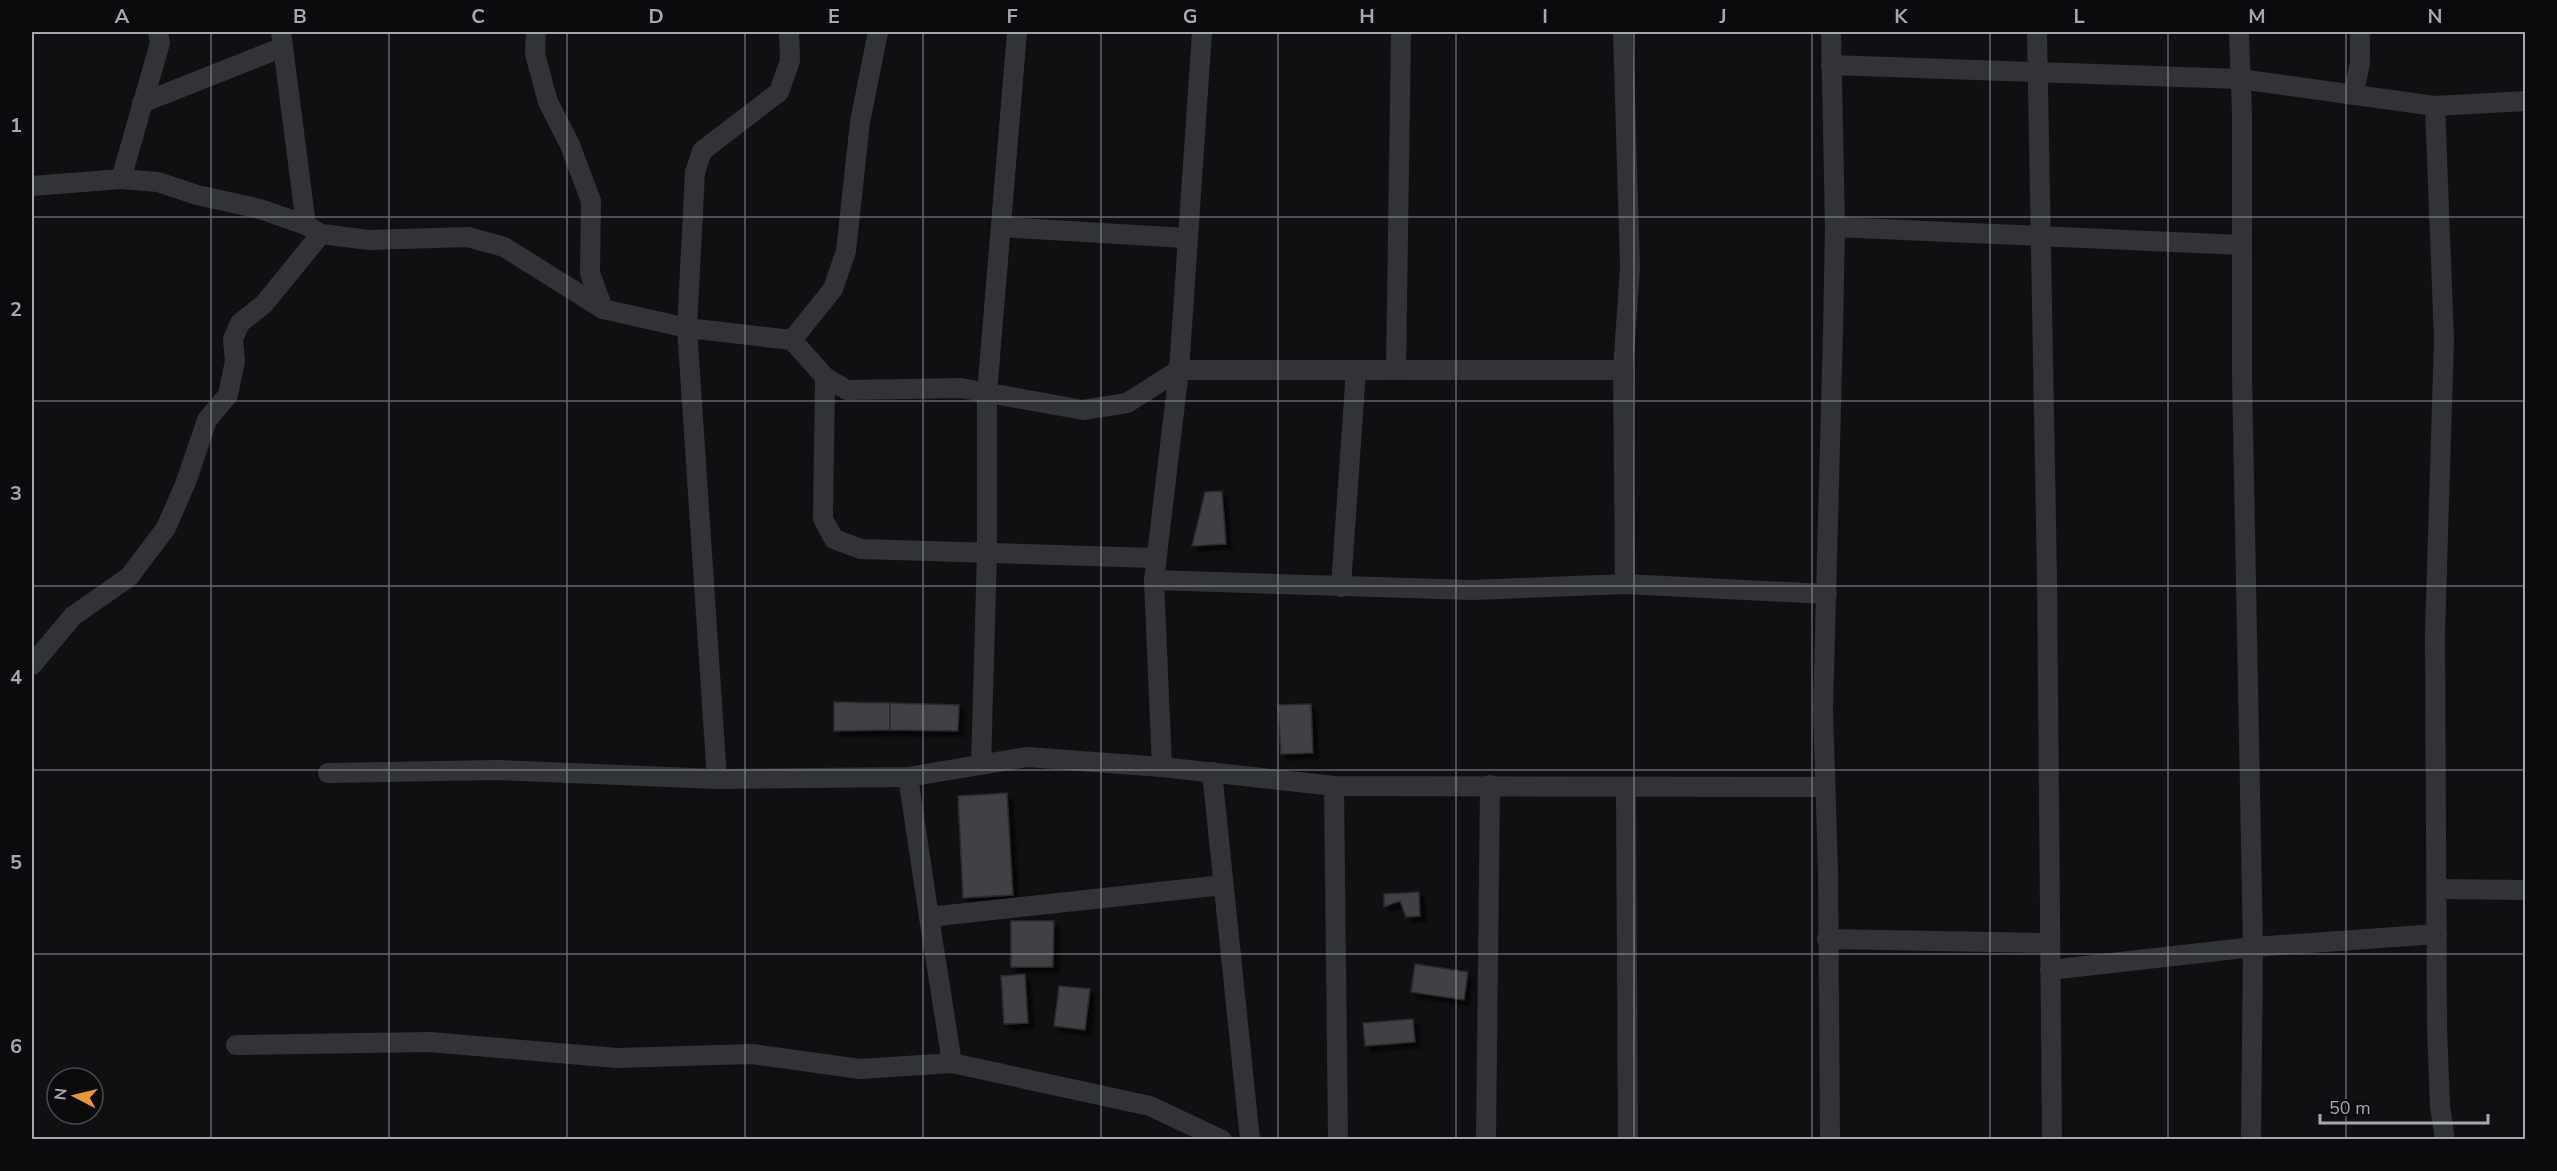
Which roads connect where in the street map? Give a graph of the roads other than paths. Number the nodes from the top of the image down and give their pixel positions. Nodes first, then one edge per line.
1 (158, 32) edge
2 (536, 32) edge
3 (789, 32) edge
4 (878, 32) edge
5 (1017, 32) edge
6 (1202, 32) edge
7 (1401, 32) edge
8 (1623, 32) edge
9 (1831, 32) edge
10 (2037, 32) edge
11 (2239, 32) edge
12 (2360, 32) edge
13 (282, 39) edge
14 (1831, 65) junction
15 (2039, 72) junction
16 (2240, 79) junction
17 (2353, 95) junction
18 (2526, 101) edge
19 (142, 103) junction
20 (2435, 106) junction
21 (121, 180) junction
22 (32, 186) edge
23 (1001, 227) junction
24 (1834, 227) junction
25 (314, 230) junction
26 (2042, 237) junction
27 (1186, 238) junction
28 (2241, 245) junction
29 (603, 309) junction
30 (687, 328) junction
31 (792, 340) junction
32 (1179, 370) junction
33 (1356, 370) junction
34 (1396, 370) junction
35 (1623, 370) junction
36 (825, 377) junction
37 (987, 393) junction
38 (987, 553) junction
39 (1155, 558) junction
40 (1154, 580) junction
41 (1625, 584) junction
42 (1341, 587) junction
43 (1827, 594) junction
44 (32, 665) edge
45 (981, 765) junction
46 (1162, 767) junction
47 (1212, 772) junction
48 (328, 773) dead end
49 (908, 777) junction
50 (717, 778) junction
51 (1490, 785) junction
52 (1334, 786) junction
53 (1825, 787) junction
54 (1626, 788) junction
55 (1223, 885) junction
56 (2437, 889) junction
57 (2526, 890) edge
58 (929, 917) junction
59 (2437, 934) junction
60 (1827, 939) junction
61 (2050, 943) junction
62 (2253, 947) junction
63 (2050, 970) junction
64 (236, 1045) dead end
65 (952, 1063) junction
66 (1222, 1140) edge
67 (1250, 1140) edge
68 (1338, 1140) edge
69 (1486, 1140) edge
70 (1628, 1140) edge
71 (1830, 1140) edge
72 (2052, 1140) edge
73 (2251, 1140) edge
74 (2445, 1140) edge

1 - 19 street
2 - 29 street
3 - 30 street
4 - 31 street
5 - 23 street
6 - 27 street
7 - 34 street
8 - 35 street
9 - 14 street
10 - 15 street
11 - 16 street
12 - 17 street
13 - 19 street
13 - 25 street
14 - 15 street
14 - 24 street
15 - 16 street
15 - 26 street
16 - 17 street
16 - 28 street
17 - 20 street
18 - 20 street
19 - 21 street
20 - 56 street
21 - 22 street
21 - 25 street
23 - 27 street
23 - 37 street
24 - 26 street
24 - 43 street
25 - 29 street
25 - 44 street
26 - 28 street
26 - 61 street
27 - 32 street
28 - 62 street
29 - 30 street
30 - 31 street
30 - 50 street
31 - 36 street
32 - 33 street
32 - 37 street
32 - 39 street
33 - 34 street
33 - 42 street
34 - 35 street
35 - 41 street
36 - 37 street
36 - 38 street
37 - 38 street
38 - 39 street
38 - 45 street
39 - 40 street
40 - 42 street
40 - 46 street
41 - 42 street
41 - 43 street
43 - 53 street
45 - 46 street
45 - 49 street
46 - 47 street
47 - 52 street
47 - 55 street
48 - 50 street
49 - 50 street
49 - 58 street
51 - 52 street
51 - 54 street
51 - 69 street
52 - 68 street
53 - 54 street
53 - 60 street
54 - 70 street
55 - 58 street
55 - 67 street
56 - 57 street
56 - 59 street
58 - 65 street
59 - 62 street
59 - 74 street
60 - 61 street
60 - 71 street
61 - 63 street
62 - 63 street
62 - 73 street
63 - 72 street
64 - 65 street
65 - 66 street

